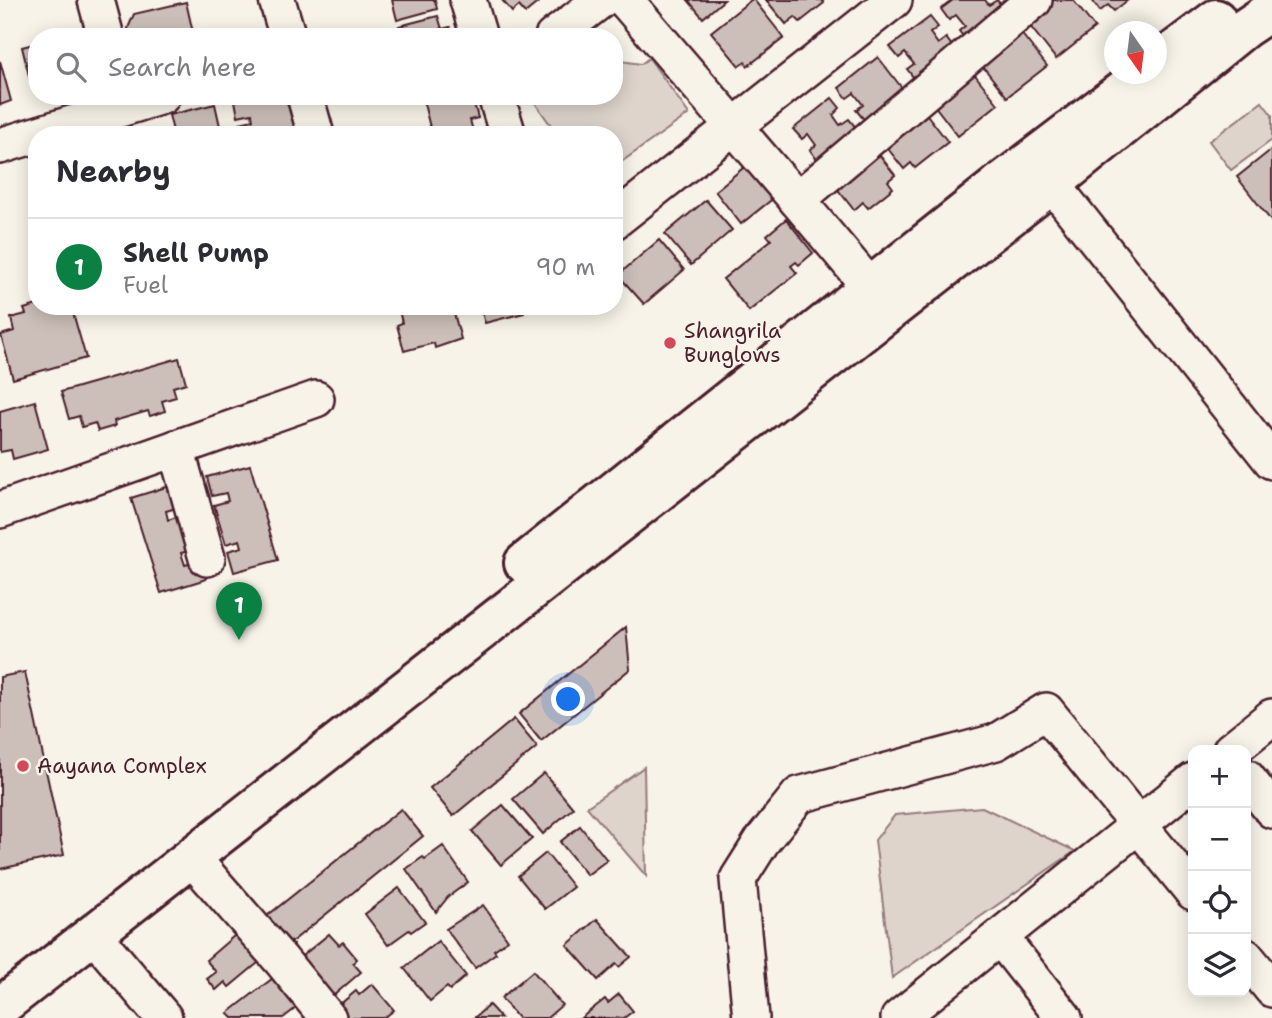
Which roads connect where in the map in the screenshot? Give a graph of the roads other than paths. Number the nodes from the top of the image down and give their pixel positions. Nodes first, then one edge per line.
1 (96, 0) edge
2 (277, 0) edge
3 (468, 0) edge
4 (601, 0) edge
5 (625, 0) edge
6 (894, 0) edge
7 (1034, 0) edge
8 (1241, 0) edge
9 (1272, 10) edge
10 (104, 28) edge
11 (285, 28) edge
12 (476, 28) edge
13 (565, 28) edge
14 (1167, 56) edge
15 (1131, 84) edge
16 (143, 105) edge
17 (308, 105) edge
18 (499, 105) edge
19 (126, 113) edge
20 (76, 126) edge
21 (313, 126) edge
22 (505, 126) edge
23 (734, 126) junction
24 (28, 139) edge
25 (0, 146) edge
26 (1052, 184) junction
27 (797, 200) junction
28 (623, 214) edge
29 (870, 287) junction
30 (316, 399) dead end
31 (176, 448) junction
32 (1272, 461) edge
33 (0, 510) edge
34 (207, 558) dead end
35 (1272, 717) edge
36 (1237, 745) edge
37 (1251, 783) edge
38 (1188, 785) edge
39 (1272, 810) edge
40 (1138, 825) junction
41 (192, 858) junction
42 (1188, 886) edge
43 (93, 934) junction
44 (1000, 937) junction
45 (1251, 963) edge
46 (0, 976) edge
47 (1272, 989) edge
48 (0, 1007) edge
49 (164, 1018) edge
50 (328, 1018) edge
51 (751, 1018) edge
52 (899, 1018) edge
53 (1064, 1018) edge

1 - 10 street
2 - 11 street
3 - 12 street
4 - 13 street
5 - 23 street
6 - 23 street
7 - 27 street
8 - 14 main road
9 - 26 main road
15 - 29 main road
16 - 19 street
17 - 21 street
18 - 22 street
19 - 20 street
23 - 27 street
23 - 28 street
24 - 25 street
26 - 32 street
26 - 41 main road
27 - 29 street
29 - 46 main road
30 - 31 street
31 - 33 street
31 - 34 street
35 - 36 street
37 - 39 street
38 - 40 street
40 - 42 street
40 - 44 street
40 - 51 street
41 - 43 main road
41 - 50 street
43 - 48 main road
43 - 49 street
44 - 52 street
44 - 53 street
45 - 47 street

